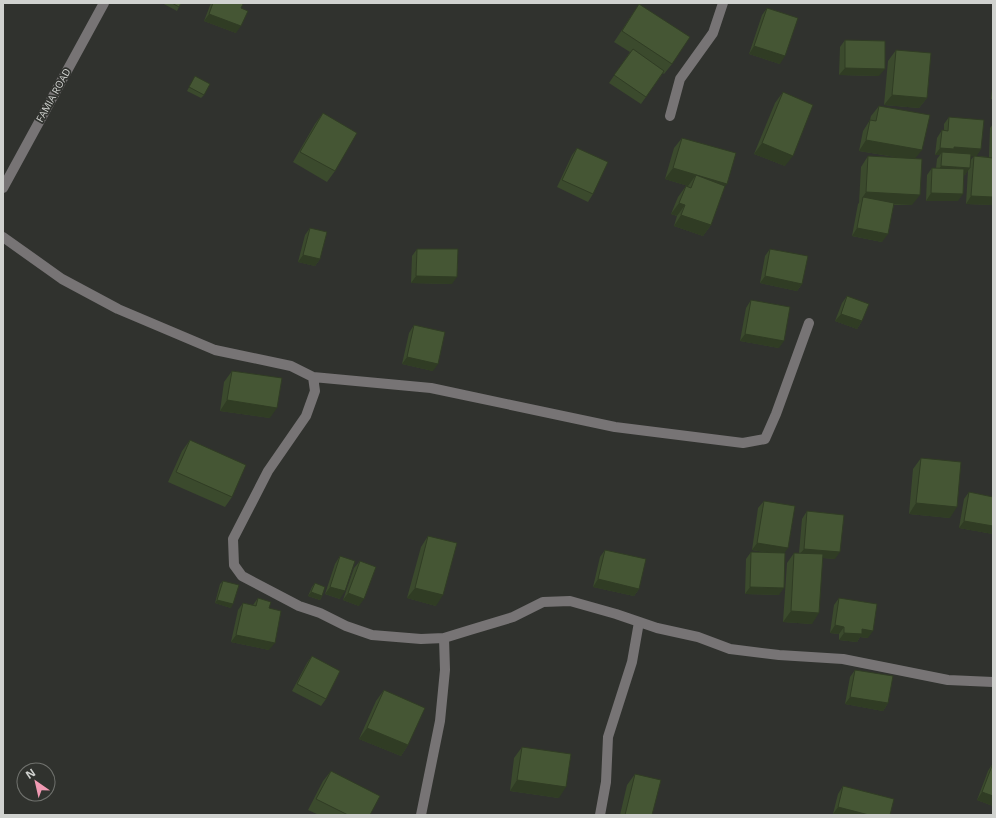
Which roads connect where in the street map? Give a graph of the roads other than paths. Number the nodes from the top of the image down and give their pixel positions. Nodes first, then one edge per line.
1 (104, 3) edge
2 (723, 3) edge
3 (670, 116) dead end
4 (3, 188) edge
5 (3, 237) edge
6 (809, 322) dead end
7 (313, 377) junction
8 (639, 622) junction
9 (444, 638) junction
10 (993, 682) edge
11 (421, 815) edge
12 (600, 815) edge

1 - 4 street, FAMIA ROAD
2 - 3 street
5 - 7 street
6 - 7 street
7 - 9 street
8 - 9 street
8 - 10 street
8 - 12 street
9 - 11 street

